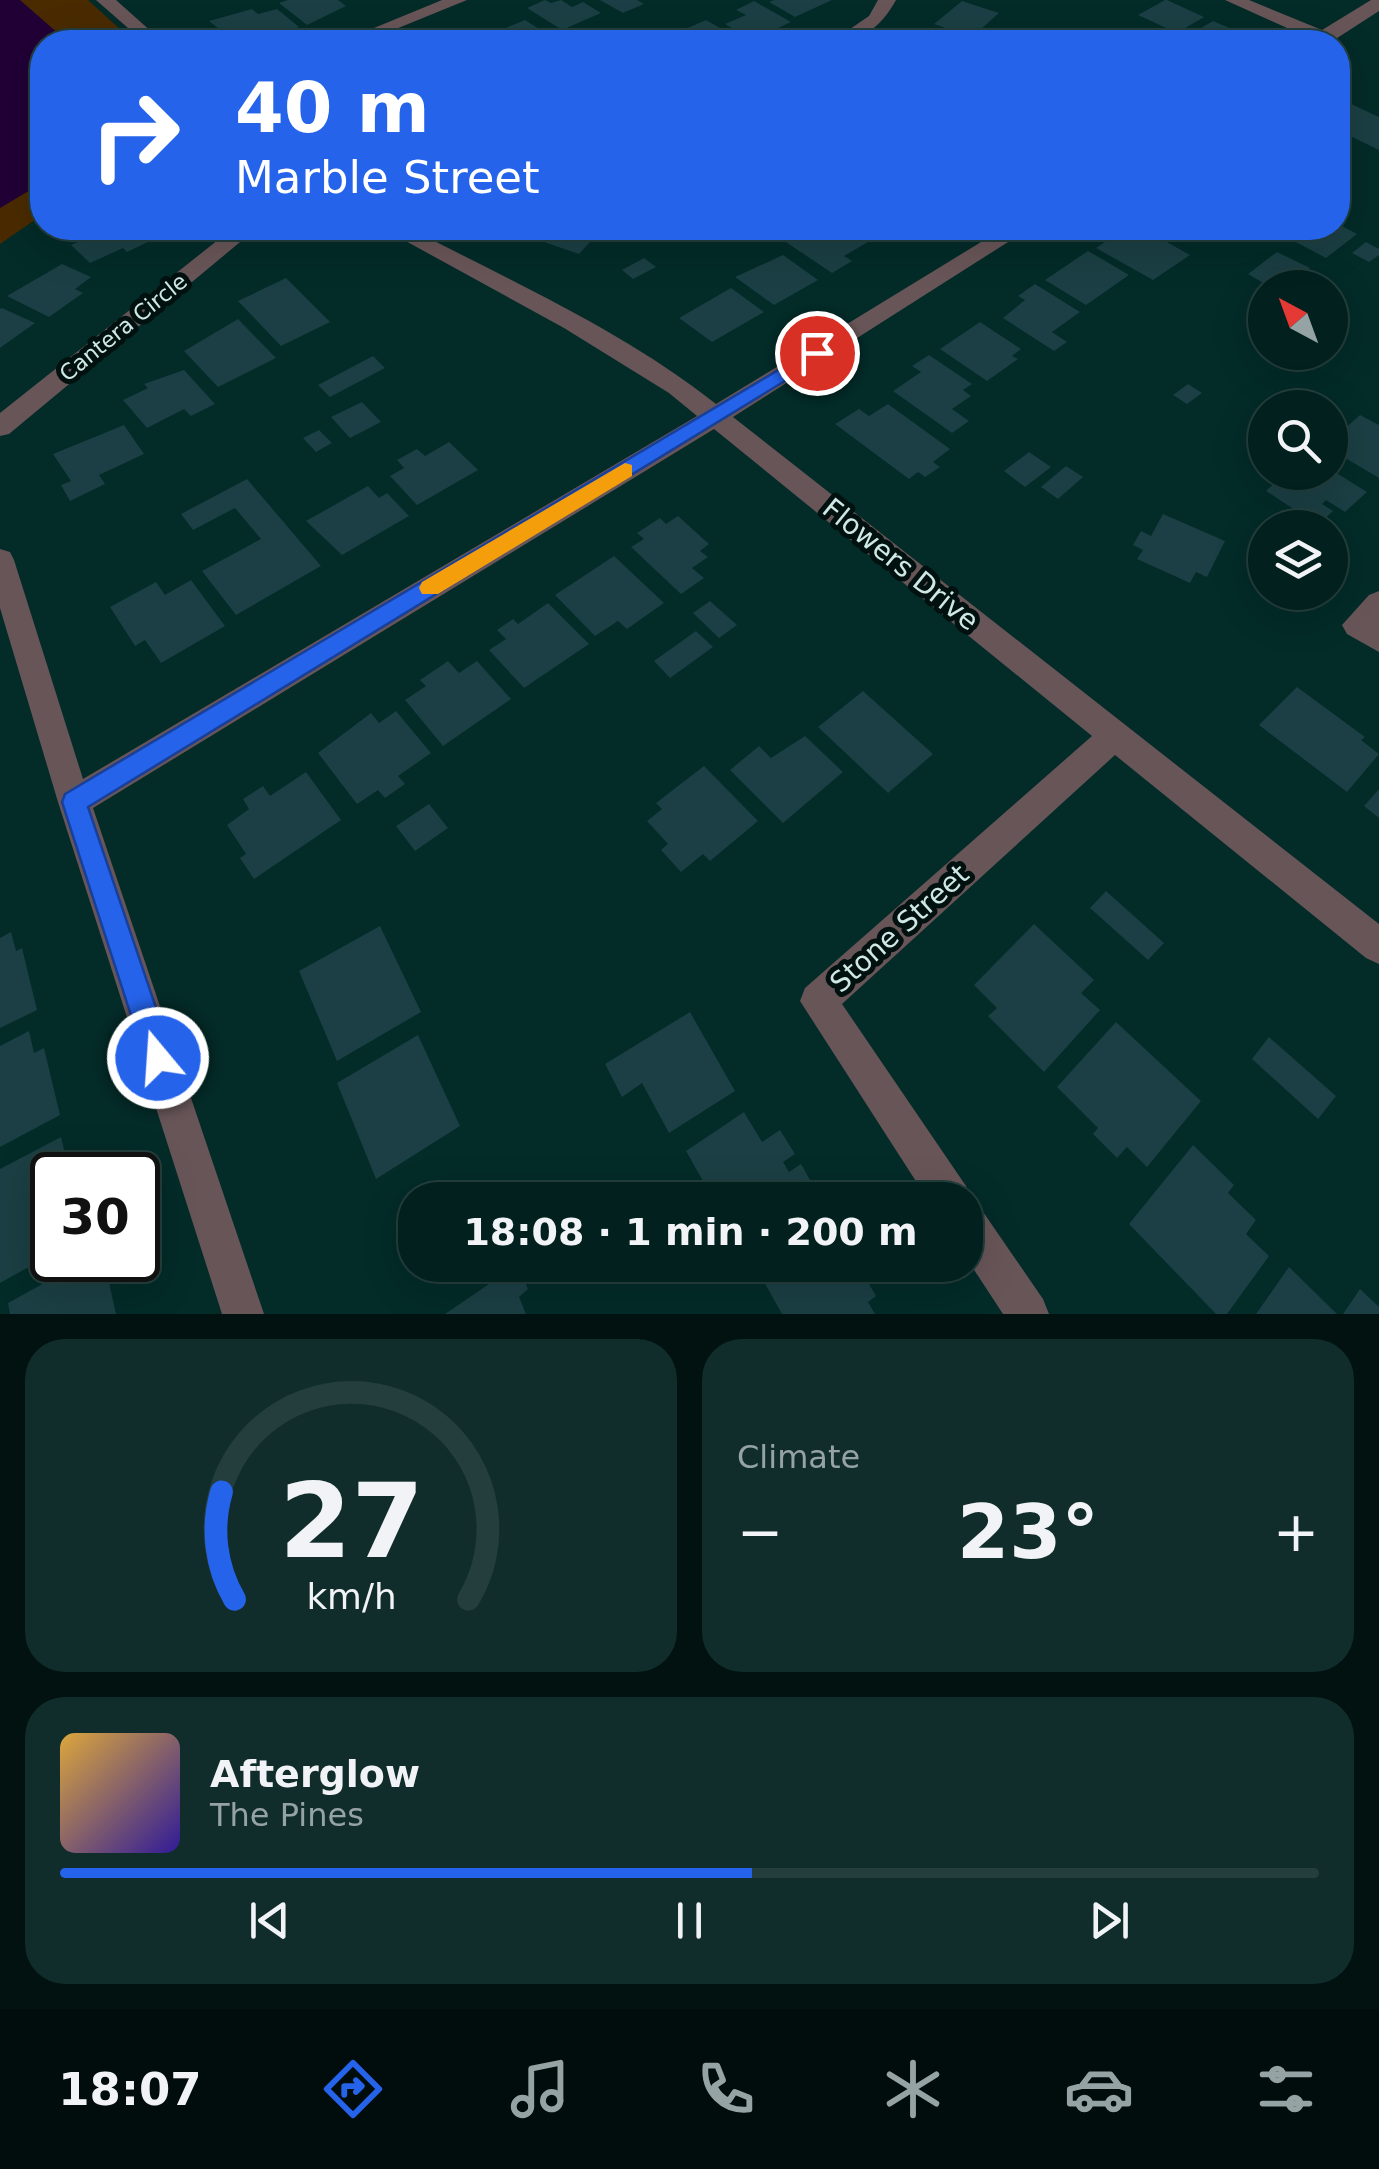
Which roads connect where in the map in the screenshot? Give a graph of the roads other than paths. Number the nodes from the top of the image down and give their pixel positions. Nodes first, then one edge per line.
1 (104, 0) edge
2 (458, 0) edge
3 (886, 0) edge
4 (1234, 0) edge
5 (1379, 3) edge
6 (140, 30) edge
7 (379, 30) edge
8 (859, 30) edge
9 (1298, 30) edge
10 (1336, 30) edge
11 (231, 240) edge
12 (415, 240) edge
13 (1000, 240) edge
14 (716, 416) junction
15 (0, 427) edge
16 (0, 560) edge
17 (1379, 603) edge
18 (1379, 640) edge
19 (1114, 736) junction
20 (74, 802) junction
21 (1379, 946) edge
22 (940, 1182) edge
23 (983, 1247) edge
24 (243, 1314) edge
25 (1028, 1314) edge

1 - 6 street
2 - 7 street
3 - 8 street
4 - 9 street
5 - 10 street
11 - 15 street, Cantera Circle
12 - 14 street, Flowers Drive
13 - 14 street
14 - 19 street, Flowers Drive
14 - 20 street
16 - 20 street
17 - 18 street
19 - 21 street, Flowers Drive
19 - 22 street, Stone Street
20 - 24 street
23 - 25 street

